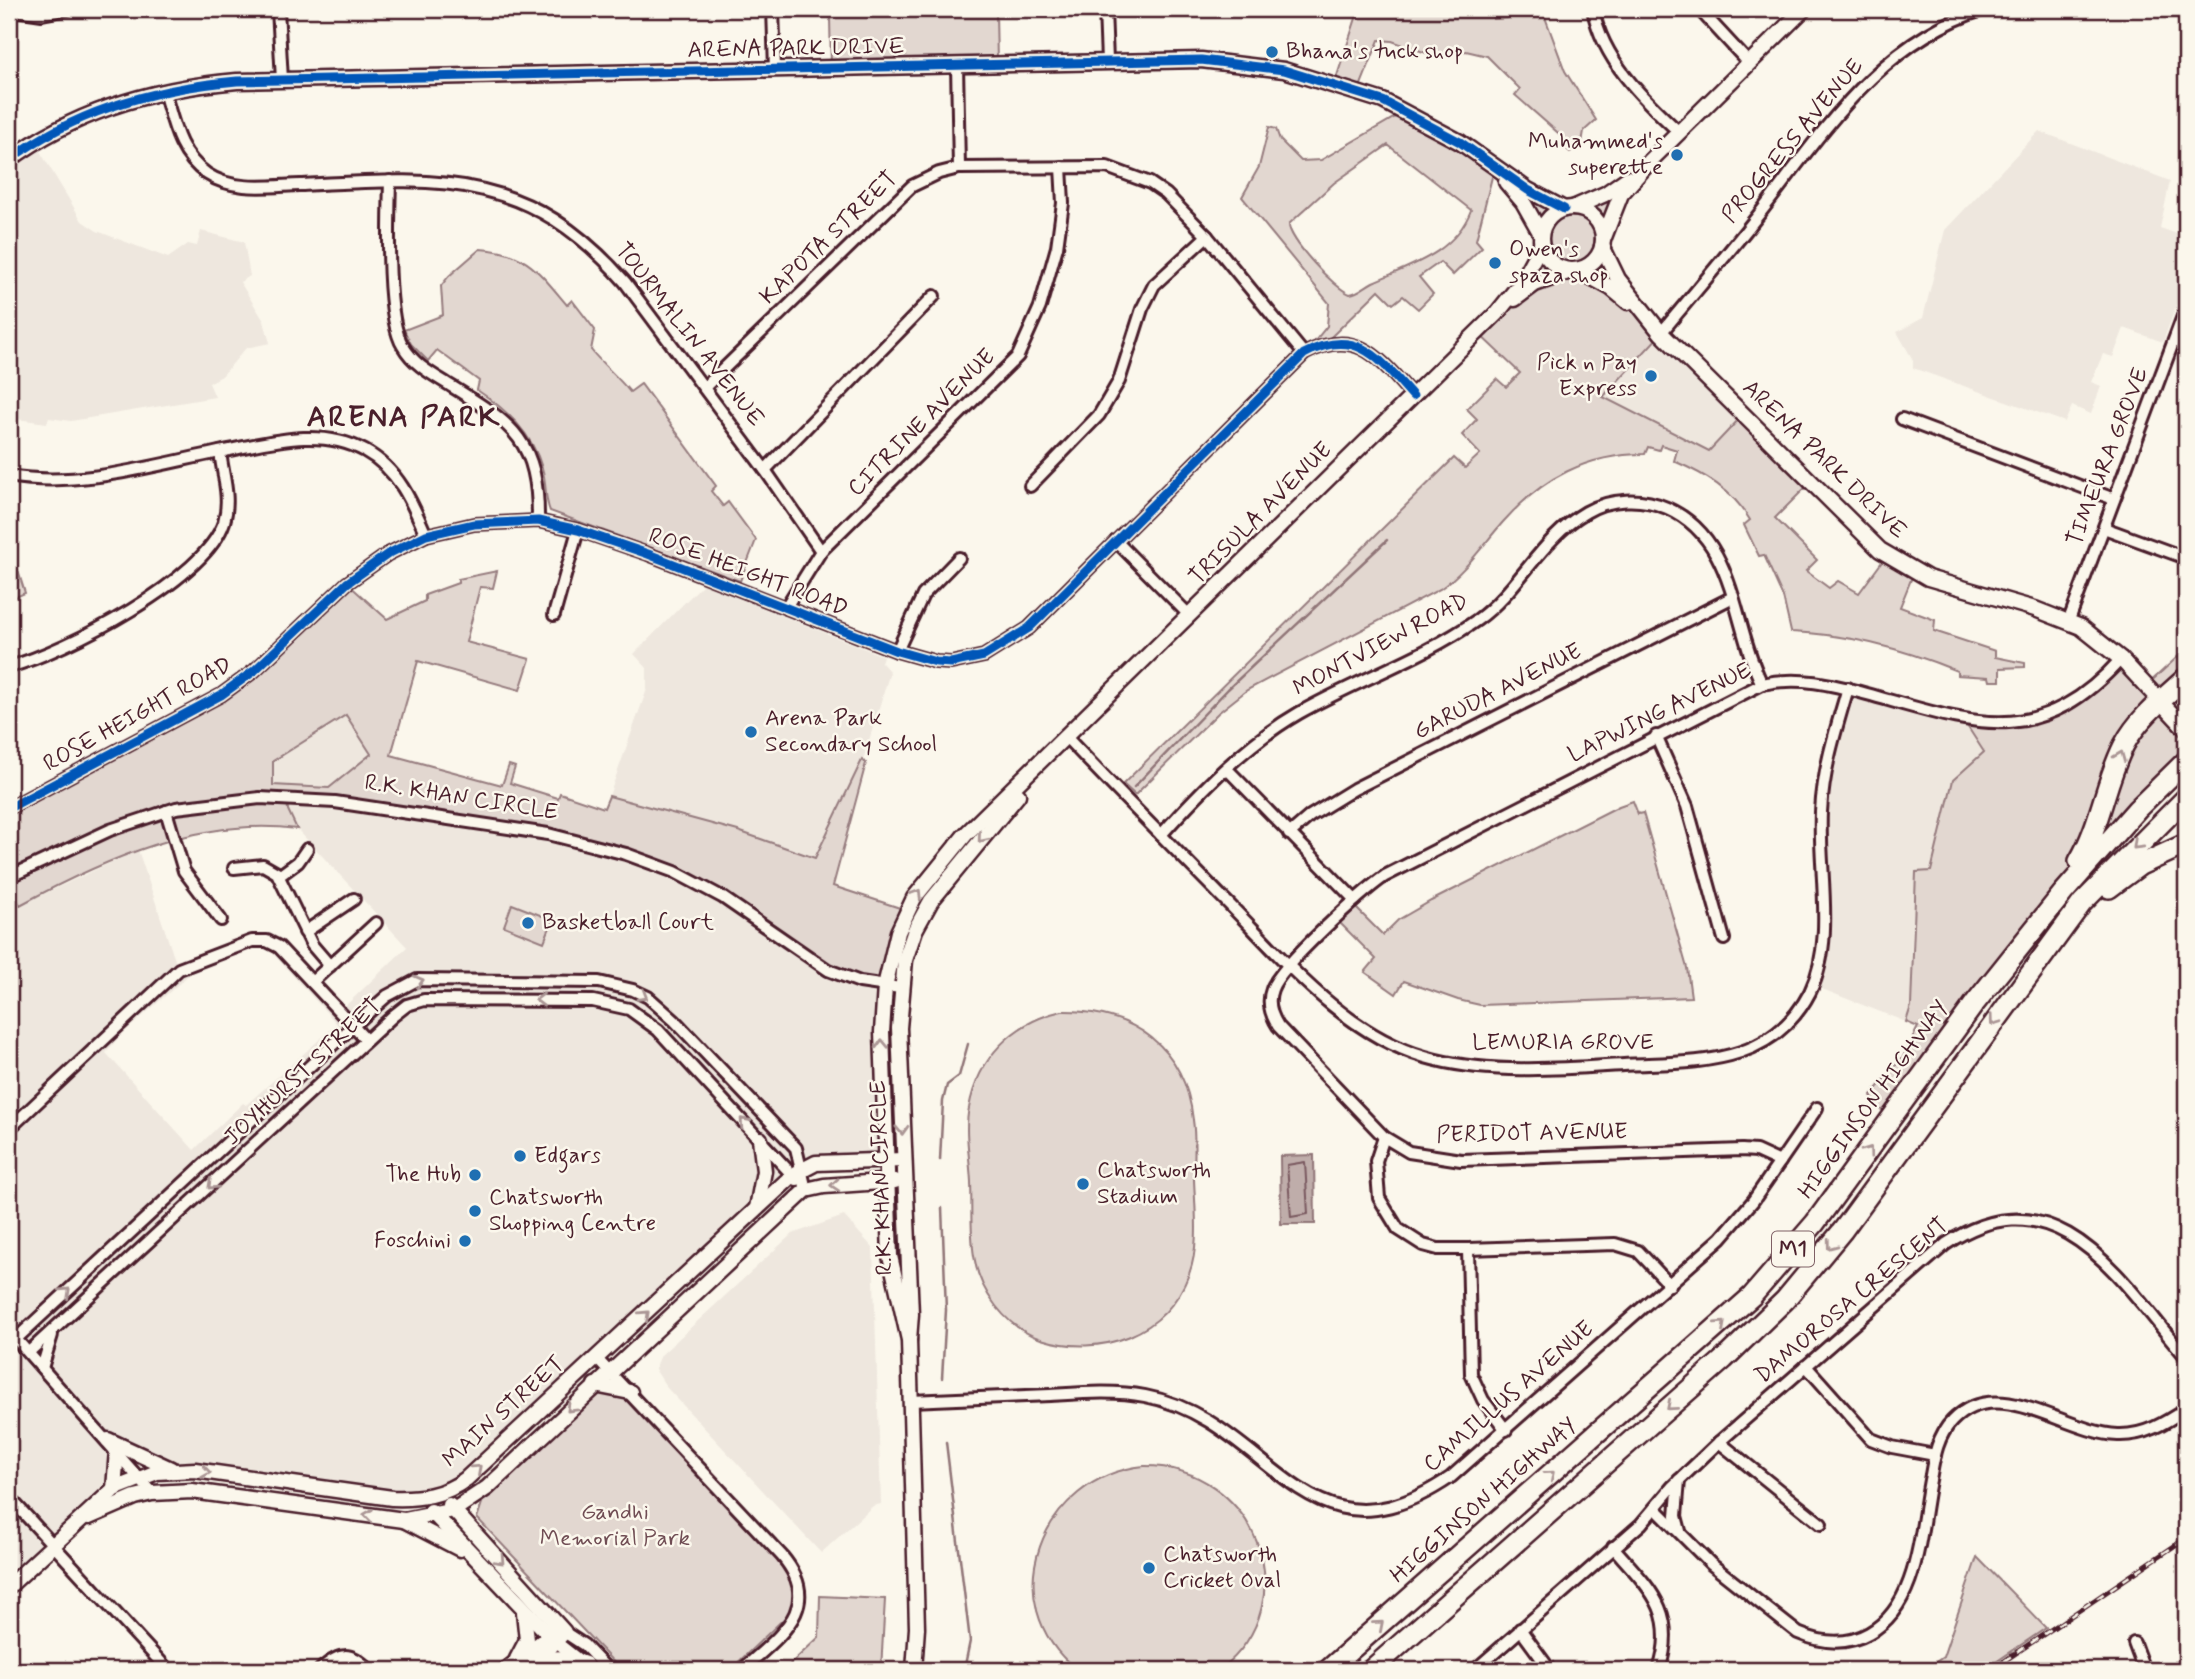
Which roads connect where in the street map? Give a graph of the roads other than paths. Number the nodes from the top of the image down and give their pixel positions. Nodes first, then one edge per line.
1 (9, 9) edge
2 (68, 9) edge
3 (278, 9) edge
4 (773, 9) edge
5 (1105, 9) edge
6 (1593, 9) edge
7 (1699, 9) edge
8 (1804, 9) edge
9 (1985, 9) edge
10 (1107, 61) junction
11 (1748, 62) junction
12 (957, 65) junction
13 (775, 69) junction
14 (282, 80) junction
15 (164, 90) junction
16 (1679, 132) junction
17 (9, 160) edge
18 (1486, 160) junction
19 (1651, 160) junction
20 (1061, 167) junction
21 (960, 168) junction
22 (390, 181) junction
23 (1569, 209) junction
24 (1207, 236) junction
25 (1541, 240) junction
26 (1602, 243) junction
27 (1575, 270) junction
28 (934, 296) dead end
29 (2186, 308) edge
30 (1497, 313) junction
31 (1658, 330) junction
32 (1304, 354) junction
33 (705, 387) junction
34 (1413, 396) junction
35 (1902, 419) dead end
36 (220, 452) junction
37 (765, 470) junction
38 (9, 476) edge
39 (1030, 486) dead end
40 (2114, 499) junction
41 (538, 522) junction
42 (2104, 528) junction
43 (578, 530) junction
44 (426, 535) junction
45 (1116, 541) junction
46 (821, 551) junction
47 (959, 558) dead end
48 (2186, 558) edge
49 (1733, 597) junction
50 (786, 607) junction
51 (554, 615) dead end
52 (1190, 616) junction
53 (2069, 620) junction
54 (897, 651) junction
55 (2121, 659) junction
56 (9, 667) edge
57 (2186, 678) edge
58 (1762, 684) junction
59 (1848, 688) junction
60 (2160, 701) junction
61 (2186, 729) edge
62 (1656, 736) junction
63 (1061, 742) junction
64 (2186, 761) edge
65 (1227, 769) junction
66 (2186, 798) edge
67 (9, 808) edge
68 (166, 811) junction
69 (1289, 834) junction
70 (1161, 835) junction
71 (2186, 844) edge
72 (307, 849) dead end
73 (234, 868) dead end
74 (279, 876) junction
75 (9, 877) edge
76 (354, 899) dead end
77 (1354, 900) junction
78 (220, 920) dead end
79 (376, 923) dead end
80 (305, 932) junction
81 (1724, 939) dead end
82 (1291, 965) junction
83 (330, 966) junction
84 (312, 982) junction
85 (885, 985) junction
86 (900, 988) junction
87 (2011, 997) junction
88 (1975, 1003) junction
89 (353, 1026) junction
90 (366, 1040) junction
91 (1817, 1108) dead end
92 (245, 1125) junction
93 (9, 1129) edge
94 (1384, 1137) junction
95 (760, 1139) junction
96 (260, 1140) junction
97 (796, 1149) junction
98 (903, 1160) junction
99 (885, 1161) junction
100 (1780, 1162) junction
101 (816, 1163) junction
102 (797, 1172) junction
103 (904, 1181) junction
104 (887, 1182) junction
105 (806, 1191) junction
106 (757, 1210) junction
107 (1468, 1249) junction
108 (1670, 1285) junction
109 (57, 1327) junction
110 (12, 1335) edge
111 (909, 1340) junction
112 (29, 1352) junction
113 (2186, 1357) edge
114 (597, 1359) junction
115 (1806, 1366) junction
116 (43, 1368) junction
117 (609, 1372) junction
118 (595, 1385) junction
119 (629, 1392) junction
120 (911, 1401) junction
121 (2186, 1409) edge
122 (1506, 1430) junction
123 (1719, 1442) junction
124 (112, 1445) junction
125 (1935, 1455) junction
126 (171, 1469) junction
127 (139, 1477) junction
128 (1679, 1480) junction
129 (114, 1489) junction
130 (152, 1493) junction
131 (436, 1494) junction
132 (9, 1497) edge
133 (417, 1498) junction
134 (1655, 1508) junction
135 (454, 1510) junction
136 (435, 1516) junction
137 (404, 1520) junction
138 (77, 1524) junction
139 (1821, 1524) dead end
140 (1680, 1531) junction
141 (54, 1545) junction
142 (1613, 1547) junction
143 (477, 1559) junction
144 (9, 1586) edge
145 (523, 1610) junction
146 (1520, 1629) junction
147 (557, 1634) junction
148 (2134, 1643) dead end
149 (541, 1659) junction
150 (510, 1667) edge
151 (589, 1667) edge
152 (168, 1670) edge
153 (320, 1670) edge
154 (369, 1670) edge
155 (529, 1670) edge
156 (608, 1670) edge
157 (742, 1670) edge
158 (914, 1670) edge
159 (1328, 1670) edge
160 (1371, 1670) edge
161 (1475, 1670) edge
162 (1550, 1670) edge
163 (1658, 1670) edge
164 (2144, 1670) edge

1 - 2 street
3 - 14 street
4 - 13 street
5 - 10 street
6 - 16 street
7 - 11 street
8 - 11 street
9 - 31 street, PROGRESS AVENUE
10 - 12 street, ARENA PARK DRIVE
10 - 18 street, ARENA PARK DRIVE
11 - 16 street
12 - 13 street, ARENA PARK DRIVE
12 - 21 street
13 - 14 street, ARENA PARK DRIVE
14 - 15 street, ARENA PARK DRIVE
15 - 17 street, ARENA PARK DRIVE
15 - 22 street, TOURMALIN AVENUE
16 - 19 street
18 - 23 street, ARENA PARK DRIVE
18 - 25 street, ARENA PARK DRIVE
19 - 23 street
19 - 26 street
20 - 21 street, KAPOTA STREET
20 - 24 street, KAPOTA STREET
20 - 46 street, CITRINE AVENUE
21 - 33 street, KAPOTA STREET
22 - 33 street, TOURMALIN AVENUE
22 - 41 street
23 - 25 street
23 - 26 street, ARENA PARK DRIVE
24 - 32 street, KAPOTA STREET
24 - 39 street
25 - 27 street, ARENA PARK DRIVE
25 - 30 street, TRISULA AVENUE
26 - 27 street
26 - 31 street, ARENA PARK DRIVE
27 - 30 street, TRISULA AVENUE
27 - 31 street, ARENA PARK DRIVE
28 - 37 street
29 - 40 street, TIMEURA GROVE
30 - 34 street, TRISULA AVENUE
31 - 53 street, ARENA PARK DRIVE
32 - 34 street, ROSE HEIGHT ROAD
32 - 45 street, ROSE HEIGHT ROAD
33 - 37 street, TOURMALIN AVENUE
34 - 52 street, TRISULA AVENUE
35 - 40 street
36 - 38 street
36 - 44 street
36 - 56 street
37 - 46 street, TOURMALIN AVENUE
40 - 42 street, TIMEURA GROVE
41 - 43 street, ROSE HEIGHT ROAD
41 - 44 street, ROSE HEIGHT ROAD
42 - 48 street
42 - 53 street, TIMEURA GROVE
43 - 50 street, ROSE HEIGHT ROAD
43 - 51 street
44 - 67 street, ROSE HEIGHT ROAD
45 - 52 street
45 - 54 street, ROSE HEIGHT ROAD
46 - 50 street, CITRINE AVENUE
47 - 54 street
49 - 58 street, MONTVIEW ROAD
49 - 65 street, MONTVIEW ROAD
49 - 69 street, GARUDA AVENUE
50 - 54 street, ROSE HEIGHT ROAD
52 - 63 street, TRISULA AVENUE
53 - 55 street, ARENA PARK DRIVE
55 - 59 street, LAPWING AVENUE
55 - 60 street, ARENA PARK DRIVE
57 - 60 highway
58 - 59 street, LAPWING AVENUE
58 - 62 street, LAPWING AVENUE
59 - 82 street, LEMURIA GROVE
60 - 61 street, ARENA PARK DRIVE
88 -> 60 highway
62 - 77 street, LAPWING AVENUE
62 - 81 street
63 - 70 street, LEMURIA GROVE
85 -> 63 street, TRISULA AVENUE
63 -> 86 street, TRISULA AVENUE
64 - 88 highway, HIGGINSON HIGHWAY / M1
65 - 69 street
65 - 70 street, MONTVIEW ROAD
66 -> 87 highway, M1
68 - 75 street, R.K. KHAN CIRCLE
68 - 78 street
68 - 85 street, R.K. KHAN CIRCLE
69 - 77 street
70 - 82 street, LEMURIA GROVE
71 - 87 highway
72 - 74 street
73 - 74 street
74 - 80 street
76 - 80 street
77 - 82 street, LAPWING AVENUE
79 - 83 street
80 - 83 street
82 - 94 street, PERIDOT AVENUE
83 - 84 street
84 - 89 street
84 - 93 street
85 - 86 street, R.K. KHAN CIRCLE
99 -> 85 street, R.K. KHAN CIRCLE
86 -> 98 street, R.K. KHAN CIRCLE
87 -> 160 highway, M1
159 -> 88 highway, HIGGINSON HIGHWAY / M1
89 - 90 street
89 - 92 street, JOYHURST STREET
89 -> 97 street, JOYHURST STREET
95 -> 90 street, JOYHURST STREET
90 - 96 street, JOYHURST STREET
91 - 100 street, CAMILLUS AVENUE
92 - 96 street
110 -> 92 street, JOYHURST STREET
94 - 100 street, PERIDOT AVENUE
94 - 107 street
95 - 102 street, JOYHURST STREET
95 - 106 street
96 -> 109 street, JOYHURST STREET
97 - 101 street, JOYHURST STREET
97 - 102 street, JOYHURST STREET
98 - 99 street, MAIN STREET
98 - 103 street, R.K. KHAN CIRCLE
99 - 101 street, MAIN STREET
99 - 104 street, R.K. KHAN CIRCLE
100 - 108 street, CAMILLUS AVENUE
101 - 102 street, MAIN STREET
102 - 105 street, JOYHURST STREET
102 - 106 street, MAIN STREET
103 - 104 street
103 - 111 street, R.K. KHAN CIRCLE
104 -> 105 street
104 - 111 street, R.K. KHAN CIRCLE
105 - 117 street, MAIN STREET
114 -> 106 street, MAIN STREET
107 - 108 street
107 - 122 street
108 - 122 street, CAMILLUS AVENUE
109 - 112 street, JOYHURST STREET
109 - 116 street
110 - 112 street
111 - 120 street, R.K. KHAN CIRCLE
112 - 116 street
113 - 115 street, DAMOROSA CRESCENT
114 - 117 street
131 -> 114 street, MAIN STREET
115 - 123 street, DAMOROSA CRESCENT
115 - 125 street
116 - 124 street
117 - 118 street, MAIN STREET
117 - 119 street
118 - 119 street
118 -> 135 street, MAIN STREET
119 - 157 street
120 - 122 street, CAMILLUS AVENUE
120 - 158 street, R.K. KHAN CIRCLE
121 - 125 street
123 - 128 street, DAMOROSA CRESCENT
123 - 139 street
124 - 126 street
124 - 127 street
124 - 129 street
125 - 140 street
126 - 127 street, MAIN STREET
126 -> 133 street, MAIN STREET
127 - 129 street, MAIN STREET
127 - 130 street
128 - 134 street, DAMOROSA CRESCENT
128 - 140 street
129 - 138 street, MAIN STREET
137 -> 130 street, MAIN STREET
130 - 138 street, MAIN STREET
131 - 133 street, MAIN STREET
131 - 135 street
132 - 141 street
133 - 136 street
134 - 140 street
134 - 142 street, DAMOROSA CRESCENT
135 - 136 street, MAIN STREET
135 -> 147 street
136 - 137 street, MAIN STREET
136 - 143 street
137 - 143 street
138 - 141 street, MAIN STREET
141 - 144 street, MAIN STREET
141 - 152 street
142 - 146 street, DAMOROSA CRESCENT
142 - 163 street
143 - 145 street
145 - 147 street
145 - 150 street
146 - 161 street, DAMOROSA CRESCENT
146 - 162 street
147 - 149 street
147 - 150 street
147 - 151 street
147 - 156 street
148 - 164 street
149 - 151 street
149 - 155 street
153 - 154 street

